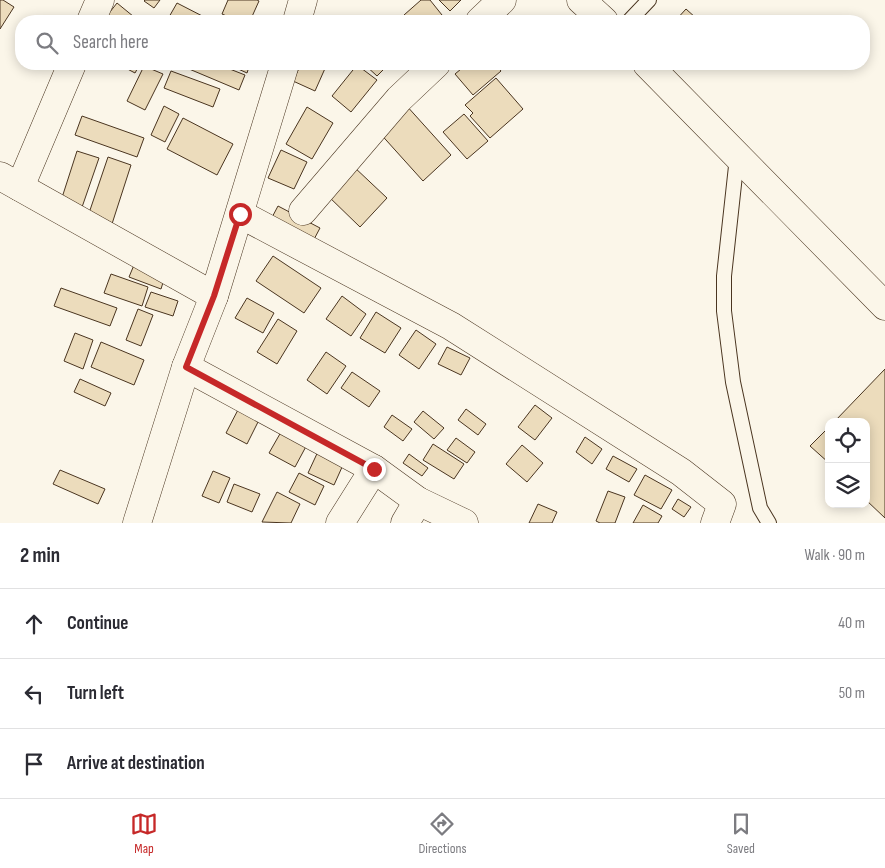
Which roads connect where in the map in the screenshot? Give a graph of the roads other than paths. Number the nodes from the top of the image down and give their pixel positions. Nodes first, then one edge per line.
1 (100, 0) edge
2 (304, 0) edge
3 (502, 0) edge
4 (581, 0) edge
5 (649, 0) edge
6 (93, 15) edge
7 (299, 15) edge
8 (486, 15) edge
9 (597, 15) edge
10 (635, 15) edge
11 (69, 70) edge
12 (283, 70) edge
13 (430, 70) edge
14 (653, 70) edge
15 (737, 157) junction
16 (10, 182) edge
17 (303, 212) dead end
18 (240, 214) junction
19 (214, 296) junction
20 (885, 306) edge
21 (186, 367) junction
22 (374, 469) junction
23 (412, 512) edge
24 (137, 523) edge
25 (340, 523) edge
26 (464, 523) edge
27 (715, 523) edge
28 (768, 523) edge

1 - 6 street
2 - 7 street
3 - 8 street
4 - 9 street
5 - 10 lane
11 - 16 street
12 - 18 street
13 - 17 street
14 - 15 street
15 - 20 street
15 - 28 lane
16 - 19 street
18 - 19 street
18 - 27 street
19 - 21 street
21 - 22 street
21 - 24 street
22 - 23 street
22 - 25 street
23 - 26 street

